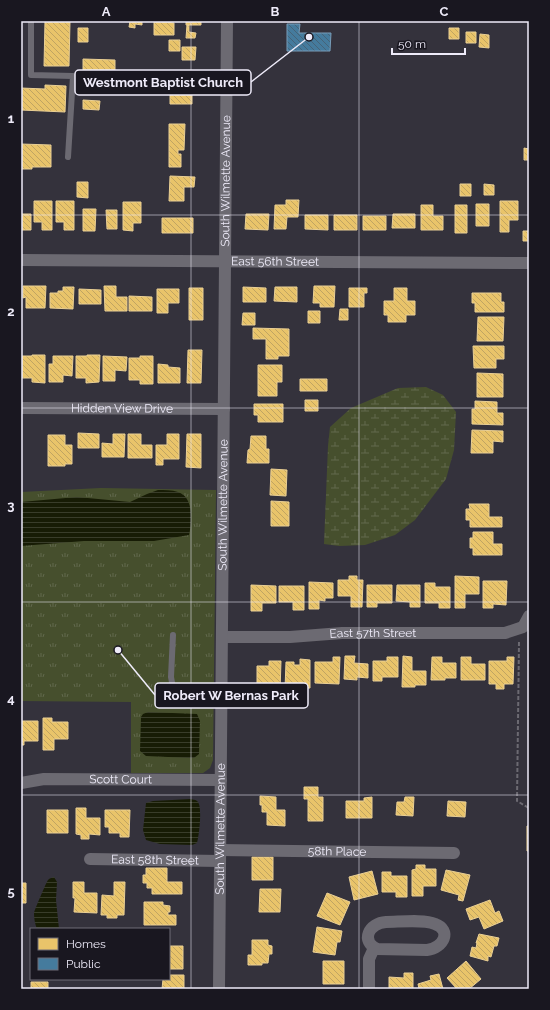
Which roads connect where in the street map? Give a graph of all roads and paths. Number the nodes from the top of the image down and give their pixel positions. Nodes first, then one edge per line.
1 (31, 21) edge
2 (227, 21) edge
3 (68, 157) dead end
4 (21, 260) edge
5 (225, 261) junction
6 (529, 263) edge
7 (21, 408) edge
8 (224, 409) junction
9 (529, 616) edge
10 (173, 635) dead end
11 (222, 637) junction
12 (519, 642) dead end
13 (222, 696) junction
14 (221, 780) junction
15 (21, 783) edge
16 (529, 808) edge
17 (454, 853) dead end
18 (220, 855) junction
19 (90, 859) dead end
20 (374, 948) junction
21 (219, 989) edge
22 (369, 989) edge

1 - 3 lane
2 - 5 street, South Wilmette Avenue
4 - 5 street, East 56th Street
5 - 6 street, East 56th Street
5 - 8 street, South Wilmette Avenue
7 - 8 street, Hidden View Drive
8 - 11 street, South Wilmette Avenue
9 - 11 street, East 57th Street
10 - 13 lane
11 - 13 street, South Wilmette Avenue
12 - 16 path
13 - 14 street, South Wilmette Avenue
14 - 15 street, Scott Court
14 - 18 street, South Wilmette Avenue
17 - 18 street, 58th Place
18 - 19 street, East 58th Street
18 - 21 street, South Wilmette Avenue
20 - 20 street
20 - 22 street

